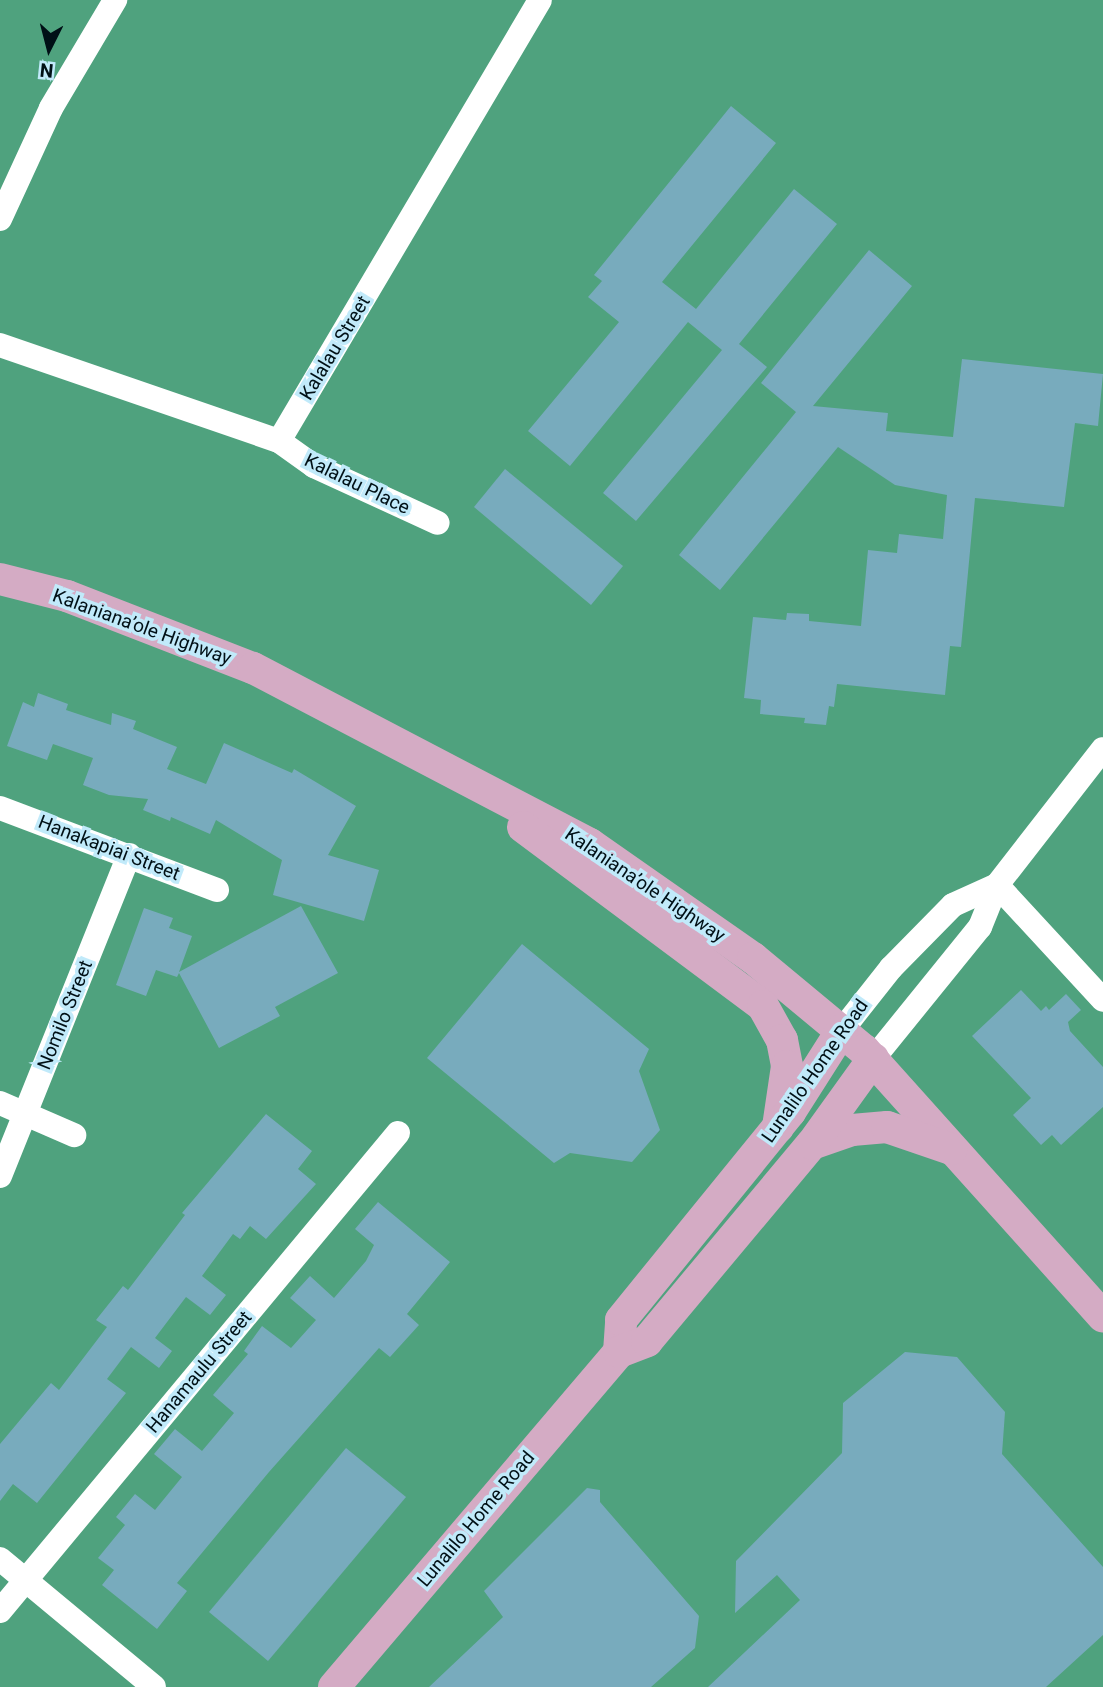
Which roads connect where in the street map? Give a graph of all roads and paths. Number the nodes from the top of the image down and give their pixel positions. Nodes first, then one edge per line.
1 (115, 0) edge
2 (540, 0) edge
3 (0, 219) edge
4 (0, 345) edge
5 (279, 441) junction
6 (438, 523) dead end
7 (0, 579) edge
8 (398, 740) junction
9 (1103, 749) edge
10 (0, 808) edge
11 (129, 855) junction
12 (997, 885) junction
13 (218, 890) dead end
14 (1103, 1000) edge
15 (842, 1030) junction
16 (873, 1059) junction
17 (0, 1103) edge
18 (25, 1113) junction
19 (778, 1127) junction
20 (398, 1133) dead end
21 (74, 1135) dead end
22 (812, 1144) junction
23 (951, 1149) junction
24 (0, 1176) edge
25 (1103, 1316) edge
26 (619, 1352) junction
27 (0, 1559) edge
28 (26, 1581) junction
29 (0, 1611) edge
30 (154, 1687) edge
31 (334, 1687) edge

1 - 3 street
2 - 5 street, Kalalau Street
4 - 5 street
5 - 6 street, Kalalau Place
7 - 8 main road, Kalaniana’ole Highway
8 - 15 main road, Kalaniana’ole Highway
8 - 19 main road
9 - 12 street, Lunalilo Home Road
10 - 11 street, Hanakapiai Street
11 - 13 street, Hanakapiai Street
11 - 18 street, Nomilo Street
12 - 14 street
12 - 15 street, Lunalilo Home Road
12 - 16 street, Lunalilo Home Road
15 - 16 main road, Kalaniana’ole Highway
15 - 19 main road, Lunalilo Home Road
16 - 22 main road, Lunalilo Home Road
16 - 23 main road, Kalaniana’ole Highway
17 - 18 street
18 - 21 street
18 - 24 street, Nomilo Street
19 - 26 main road, Lunalilo Home Road
20 - 28 street, Hanamaulu Street
22 - 23 main road
22 - 26 main road, Lunalilo Home Road
23 - 25 main road, Kalaniana’ole Highway
26 - 31 main road, Lunalilo Home Road
27 - 28 street
28 - 29 street, Hanamaulu Street
28 - 30 street

